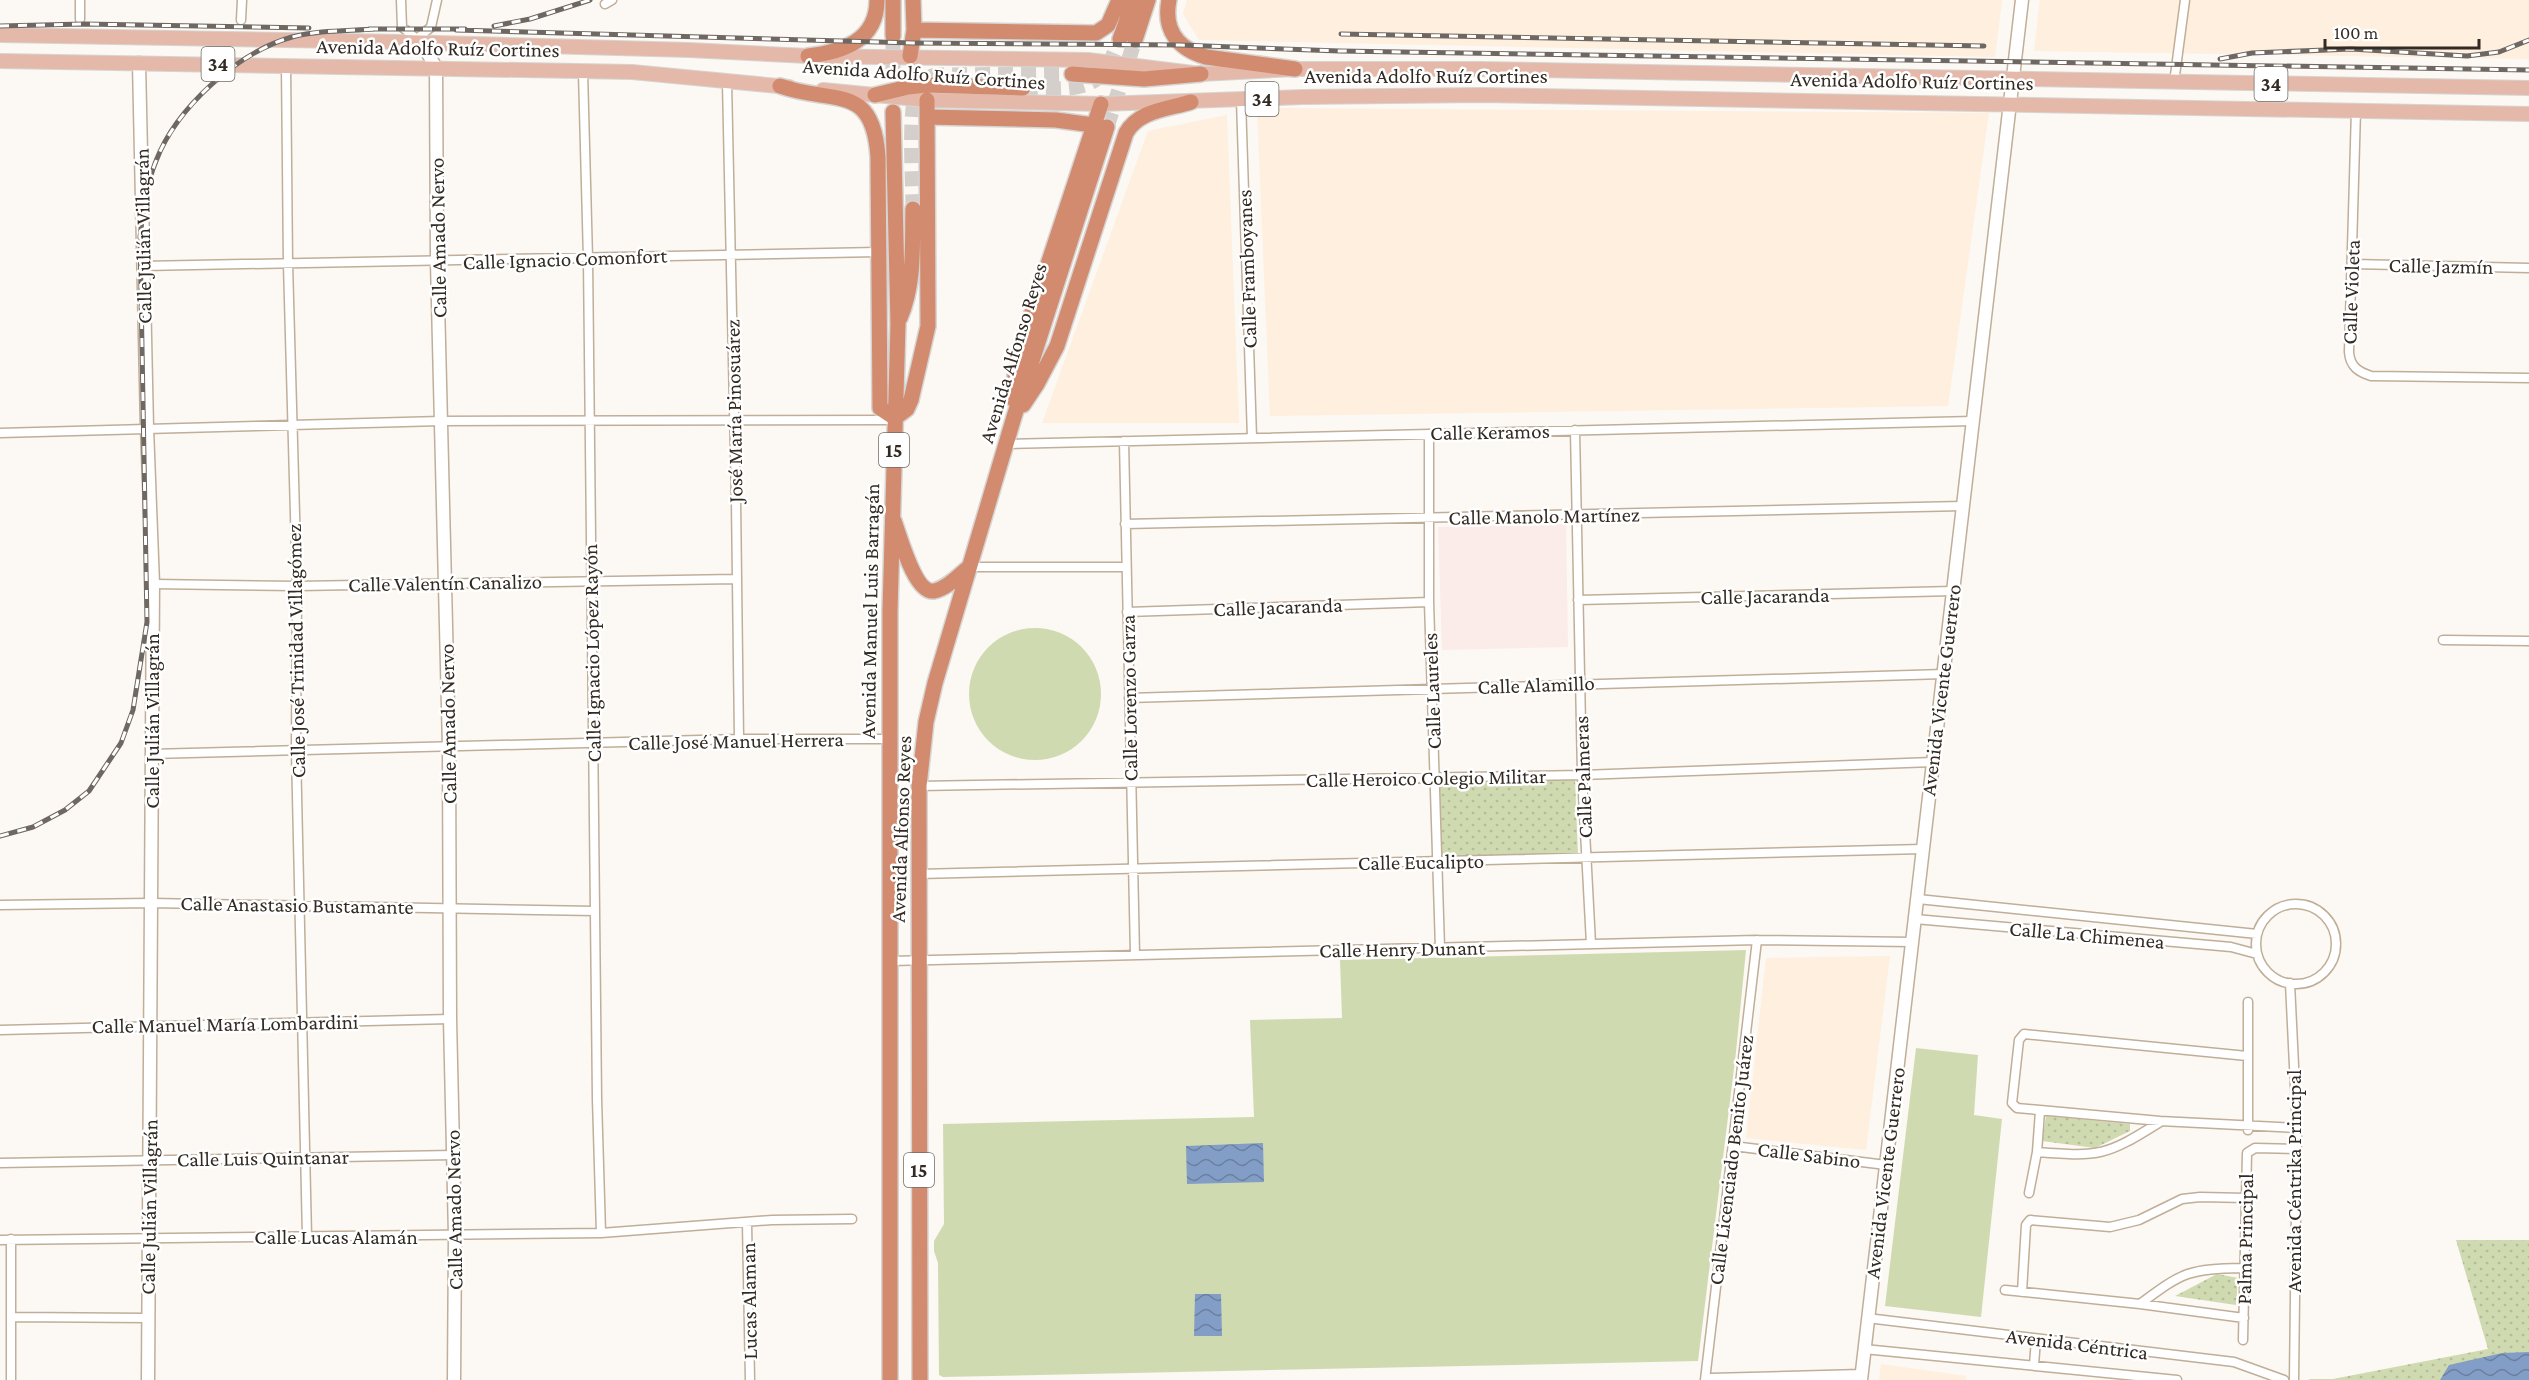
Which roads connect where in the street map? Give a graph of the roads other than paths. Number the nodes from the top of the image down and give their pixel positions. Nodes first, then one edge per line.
1 (80, 0) edge
2 (242, 0) edge
3 (401, 0) edge
4 (437, 0) edge
5 (877, 0) edge
6 (893, 0) edge
7 (913, 0) edge
8 (1119, 0) edge
9 (1134, 0) edge
10 (1148, 0) edge
11 (1169, 0) edge
12 (2022, 0) edge
13 (2185, 0) edge
14 (80, 20) dead end
15 (242, 20) dead end
16 (914, 30) junction
17 (0, 35) edge
18 (894, 36) tunnel mouth
19 (1120, 39) tunnel mouth
20 (1135, 39) tunnel mouth
21 (420, 41) junction
22 (808, 56) junction
23 (910, 56) junction
24 (0, 61) edge
25 (139, 63) junction
26 (286, 65) junction
27 (436, 68) junction
28 (1295, 69) junction
29 (583, 72) junction
30 (1072, 74) tunnel mouth
31 (1201, 74) junction
32 (2012, 79) junction
33 (727, 82) junction
34 (2174, 83) junction
35 (780, 86) junction
36 (1023, 88) tunnel mouth
37 (2529, 88) edge
38 (875, 94) junction
39 (927, 100) junction
40 (1241, 100) junction
41 (1191, 102) junction
42 (1101, 104) junction
43 (2010, 104) junction
44 (2356, 110) junction
45 (893, 112) tunnel mouth
46 (2529, 114) edge
47 (927, 117) junction
48 (1100, 126) junction
49 (913, 209) tunnel mouth
50 (878, 252) junction
51 (732, 254) junction
52 (588, 259) junction
53 (437, 262) junction
54 (288, 264) junction
55 (2353, 264) junction
56 (143, 266) junction
57 (2529, 268) edge
58 (898, 324) junction
59 (2529, 378) edge
60 (1014, 417) junction
61 (735, 419) junction
62 (895, 419) junction
63 (588, 420) junction
64 (441, 421) junction
65 (1973, 421) junction
66 (292, 425) junction
67 (147, 428) junction
68 (1575, 430) junction
69 (0, 433) edge
70 (1429, 434) junction
71 (1252, 438) junction
72 (1124, 441) junction
73 (1006, 444) junction
74 (1963, 506) junction
75 (891, 513) junction
76 (1576, 516) junction
77 (1429, 519) junction
78 (1125, 524) junction
79 (969, 567) junction
80 (1126, 567) junction
81 (736, 579) junction
82 (591, 580) junction
83 (153, 584) junction
84 (445, 584) junction
85 (297, 586) junction
86 (1953, 591) junction
87 (1578, 600) junction
88 (1429, 602) junction
89 (1128, 612) junction
90 (2443, 640) dead end
91 (2529, 641) edge
92 (1944, 674) junction
93 (1580, 684) junction
94 (1433, 689) junction
95 (1129, 698) junction
96 (890, 739) junction
97 (738, 740) junction
98 (593, 744) junction
99 (449, 747) junction
100 (296, 751) junction
101 (151, 754) junction
102 (1933, 762) junction
103 (1582, 775) junction
104 (1435, 777) junction
105 (1131, 784) junction
106 (919, 786) junction
107 (890, 787) joint
108 (1923, 849) junction
109 (1587, 858) junction
110 (1437, 861) junction
111 (1133, 868) junction
112 (919, 874) junction
113 (1918, 899) junction
114 (151, 903) junction
115 (0, 905) edge
116 (300, 906) junction
117 (449, 907) junction
118 (595, 911) junction
119 (1915, 919) junction
120 (2257, 934) junction
121 (1757, 940) junction
122 (1913, 942) junction
123 (1591, 944) junction
124 (1440, 948) junction
125 (2257, 954) junction
126 (1135, 955) junction
127 (919, 960) junction
128 (890, 961) junction
129 (2290, 983) junction
130 (2248, 1002) dead end
131 (450, 1019) junction
132 (302, 1023) junction
133 (151, 1026) junction
134 (0, 1030) edge
135 (2247, 1056) junction
136 (2040, 1111) junction
137 (2160, 1121) junction
138 (2246, 1127) junction
139 (2297, 1130) junction
140 (1733, 1146) junction
141 (2297, 1149) junction
142 (2037, 1152) junction
143 (454, 1155) junction
144 (304, 1157) junction
145 (149, 1160) junction
146 (0, 1163) edge
147 (1886, 1165) junction
148 (2029, 1193) dead end
149 (2246, 1198) junction
150 (852, 1219) dead end
151 (747, 1223) junction
152 (601, 1233) junction
153 (455, 1236) junction
154 (307, 1237) junction
155 (10, 1239) junction
156 (150, 1239) junction
157 (0, 1240) edge
158 (2244, 1268) junction
159 (2005, 1290) dead end
160 (2022, 1292) junction
161 (2140, 1304) junction
162 (12, 1317) junction
163 (148, 1318) junction
164 (1867, 1318) junction
165 (2244, 1318) junction
166 (2036, 1339) junction
167 (2243, 1340) dead end
168 (1864, 1349) junction
169 (919, 1359) junction
170 (2034, 1365) junction
171 (1861, 1378) edge
172 (11, 1380) edge
173 (148, 1380) edge
174 (454, 1380) edge
175 (750, 1380) edge
176 (890, 1380) edge
177 (920, 1380) edge
178 (926, 1380) edge
179 (1705, 1380) edge
180 (1710, 1380) edge
181 (2177, 1380) edge
182 (2284, 1380) edge
183 (2294, 1380) edge

1 - 14 street
2 - 15 street
3 - 21 street
4 - 21 street
5 - 22 highway
6 - 18 highway
7 - 16 highway
8 - 16 highway
9 - 19 highway
10 - 20 highway
11 - 28 highway
12 - 32 street, Avenida Vicente Guerrero
13 - 34 street
16 - 23 highway
17 - 21 main road, Avenida Adolfo Ruíz Cortines / 34
21 - 22 main road, Avenida Adolfo Ruíz Cortines / 34
21 - 27 street
22 - 23 main road, Avenida Adolfo Ruíz Cortines / 34
23 - 31 main road, Avenida Adolfo Ruíz Cortines / 34
24 - 25 main road, Avenida Adolfo Ruíz Cortines / 34
25 - 26 main road, Avenida Adolfo Ruíz Cortines / 34
25 - 56 street, Calle Julián Villagrán
26 - 27 main road, Avenida Adolfo Ruíz Cortines / 34
26 - 54 street, Calle José Trinidad Villagómez
27 - 29 main road, Avenida Adolfo Ruíz Cortines / 34
27 - 53 street, Calle Amado Nervo
28 - 31 main road, Avenida Adolfo Ruíz Cortines / 34
28 - 32 main road, Avenida Adolfo Ruíz Cortines / 34
29 - 33 main road, Avenida Adolfo Ruíz Cortines / 34
29 - 52 street, Calle Ignacio López Rayón
30 - 31 highway
32 - 34 main road, Avenida Adolfo Ruíz Cortines / 34
32 - 43 street, Avenida Vicente Guerrero
33 - 35 main road, Avenida Adolfo Ruíz Cortines / 34
33 - 51 street, José María Pinosuárez
34 - 37 main road, Avenida Adolfo Ruíz Cortines / 34
35 - 38 main road, Avenida Adolfo Ruíz Cortines / 34
35 - 50 highway
36 - 38 highway
38 - 39 main road, Avenida Adolfo Ruíz Cortines / 34
39 - 42 main road, Avenida Adolfo Ruíz Cortines / 34
39 - 47 highway
40 - 41 main road, Avenida Adolfo Ruíz Cortines / 34
40 - 43 main road, Avenida Adolfo Ruíz Cortines / 34
40 - 71 street, Calle Framboyanes
41 - 42 main road, Avenida Adolfo Ruíz Cortines / 34
41 - 60 highway
42 - 48 highway
43 - 44 main road, Avenida Adolfo Ruíz Cortines / 34
43 - 65 street, Avenida Vicente Guerrero
44 - 46 main road, Avenida Adolfo Ruíz Cortines / 34
44 - 55 street, Calle Violeta
45 - 58 highway, Avenida Manuel Luis Barragán / 15
47 - 48 highway
47 - 62 highway
48 - 60 highway
49 - 58 highway
50 - 51 street, Calle Ignacio Comonfort
50 - 62 highway
51 - 52 street, Calle Ignacio Comonfort
51 - 61 street, José María Pinosuárez
52 - 53 street, Calle Ignacio Comonfort
52 - 63 street, Calle Ignacio López Rayón
53 - 54 street, Calle Ignacio Comonfort
53 - 64 street, Calle Amado Nervo
54 - 56 street, Calle Ignacio Comonfort
54 - 66 street, Calle José Trinidad Villagómez
55 - 57 street, Calle Jazmín
55 - 59 street, Calle Violeta
56 - 67 street, Calle Julián Villagrán
58 - 62 highway, Avenida Manuel Luis Barragán / 15
60 - 73 highway, Avenida Alfonso Reyes / 15
61 - 62 street
61 - 63 street
61 - 81 street, José María Pinosuárez
62 - 75 highway, Avenida Manuel Luis Barragán / 15
63 - 64 street
63 - 82 street, Calle Ignacio López Rayón
64 - 66 street
64 - 84 street, Calle Amado Nervo
65 - 68 street, Calle Keramos
65 - 74 street, Avenida Vicente Guerrero
66 - 67 street
66 - 85 street, Calle José Trinidad Villagómez
67 - 69 street
67 - 83 street, Calle Julián Villagrán
68 - 70 street, Calle Keramos
68 - 76 street, Calle Palmeras
70 - 71 street, Calle Keramos
70 - 77 street, Calle Laureles
71 - 72 street, Calle Keramos
72 - 73 street, Calle Keramos
72 - 78 street, Calle Lorenzo Garza
73 - 79 highway, Avenida Alfonso Reyes / 15
74 - 76 street, Calle Manolo Martínez
74 - 86 street, Avenida Vicente Guerrero
75 - 79 highway
75 - 96 highway, Avenida Manuel Luis Barragán / 15
76 - 77 street, Calle Manolo Martínez
76 - 87 street, Calle Palmeras
77 - 78 street, Calle Manolo Martínez
77 - 88 street, Calle Laureles
78 - 80 street, Calle Lorenzo Garza
79 - 80 street
79 - 106 highway, Avenida Alfonso Reyes / 15
80 - 89 street, Calle Lorenzo Garza
81 - 82 street, Calle Valentín Canalizo
81 - 97 street, José María Pinosuárez
82 - 84 street, Calle Valentín Canalizo
82 - 98 street, Calle Ignacio López Rayón
83 - 85 street, Calle Valentín Canalizo
83 - 101 street, Calle Julián Villagrán
84 - 85 street, Calle Valentín Canalizo
84 - 99 street, Calle Amado Nervo
85 - 100 street, Calle José Trinidad Villagómez
86 - 87 street, Calle Jacaranda
86 - 92 street, Avenida Vicente Guerrero
87 - 93 street, Calle Palmeras
88 - 89 street, Calle Jacaranda
88 - 94 street, Calle Laureles
89 - 95 street, Calle Lorenzo Garza
90 - 91 street
92 - 93 street, Calle Alamillo
92 - 102 street, Avenida Vicente Guerrero
93 - 94 street, Calle Alamillo
93 - 103 street, Calle Palmeras
94 - 95 street, Calle Alamillo
94 - 104 street, Calle Laureles
95 - 105 street, Calle Lorenzo Garza
96 - 97 street, Calle José Manuel Herrera
96 - 107 highway, Avenida Manuel Luis Barragán / 15
97 - 98 street, Calle José Manuel Herrera
98 - 99 street, Calle José Manuel Herrera
98 - 118 street, Calle Ignacio López Rayón
99 - 100 street, Calle José Manuel Herrera
99 - 117 street, Calle Amado Nervo
100 - 101 street, Calle José Manuel Herrera
100 - 116 street, Calle José Trinidad Villagómez
101 - 114 street, Calle Julián Villagrán
102 - 103 street, Calle Heroico Colegio Militar
102 - 108 street, Avenida Vicente Guerrero
103 - 104 street, Calle Heroico Colegio Militar
103 - 109 street, Calle Palmeras
104 - 105 street, Calle Heroico Colegio Militar
104 - 110 street, Calle Laureles
105 - 106 street, Calle Heroico Colegio Militar
105 - 111 street, Calle Lorenzo Garza
106 - 112 highway, Avenida Alfonso Reyes / 15
107 - 128 highway, Avenida Alfonso Reyes / 15
108 - 109 street, Calle Eucalipto
108 - 113 street, Avenida Vicente Guerrero
109 - 110 street, Calle Eucalipto
109 - 123 street, Calle Palmeras
110 - 111 street, Calle Eucalipto
110 - 124 street, Calle Laureles
111 - 112 street, Calle Eucalipto
111 - 126 street, Calle Lorenzo Garza
112 - 127 highway, Avenida Alfonso Reyes / 15
113 - 119 street, Avenida Vicente Guerrero
113 - 120 street
114 - 115 street, Calle Anastasio Bustamante
114 - 116 street, Calle Anastasio Bustamante
114 - 133 street, Calle Julián Villagrán
116 - 117 street, Calle Anastasio Bustamante
116 - 132 street, Calle José Trinidad Villagómez
117 - 118 street, Calle Anastasio Bustamante
117 - 131 street, Calle Amado Nervo
118 - 152 street, Calle Ignacio López Rayón
119 - 122 street, Avenida Vicente Guerrero
119 - 125 street, Calle La Chimenea
120 - 125 street
120 - 129 street
121 - 122 street, Calle Henry Dunant
121 - 123 street, Calle Henry Dunant
121 - 140 street, Calle Licenciado Benito Juárez
122 - 147 street, Avenida Vicente Guerrero
123 - 124 street, Calle Henry Dunant
124 - 126 street, Calle Henry Dunant
125 - 129 street
126 - 127 street, Calle Henry Dunant
127 - 128 street, Calle Henry Dunant
127 - 169 highway, Avenida Alfonso Reyes / 15
128 - 176 highway, Avenida Alfonso Reyes / 15
129 - 139 street, Avenida Céntrika Principal
130 - 135 street
131 - 132 street, Calle Manuel María Lombardini
131 - 143 street, Calle Amado Nervo
132 - 133 street, Calle Manuel María Lombardini
132 - 144 street, Calle José Trinidad Villagómez
133 - 134 street, Calle Manuel María Lombardini
133 - 145 street, Calle Julián Villagrán
135 - 136 street
135 - 138 street
136 - 137 street
136 - 142 street
137 - 138 street
137 - 142 street
138 - 139 street
139 - 141 street, Avenida Céntrika Principal
140 - 147 street, Calle Sabino
140 - 179 street, Calle Licenciado Benito Juárez
141 - 149 street, Palma Principal
141 - 183 street, Avenida Céntrika Principal
142 - 148 street
143 - 144 street, Calle Luis Quintanar
143 - 153 street, Calle Amado Nervo
144 - 145 street, Calle Luis Quintanar
144 - 154 street, Calle José Trinidad Villagómez
145 - 146 street, Calle Luis Quintanar
145 - 156 street, Calle Julián Villagrán
147 - 164 street, Avenida Vicente Guerrero
149 - 158 street, Palma Principal
149 - 160 street
150 - 151 street, Calle Lucas Alamán
151 - 152 street, Calle Lucas Alamán
151 - 175 street, Lucas Alaman
152 - 153 street, Calle Lucas Alamán
153 - 154 street, Calle Lucas Alamán
153 - 174 street, Calle Amado Nervo
154 - 156 street, Calle Lucas Alamán
155 - 156 street, Calle Lucas Alamán
155 - 157 street, Calle Lucas Alamán
155 - 162 street
156 - 163 street, Calle Julián Villagrán
158 - 161 street
158 - 165 street, Palma Principal
159 - 160 street
160 - 161 street
161 - 165 street
162 - 163 street
162 - 172 street
163 - 173 street, Calle Julián Villagrán
164 - 166 street, Avenida Céntrica
164 - 168 street, Avenida Vicente Guerrero
165 - 167 street, Palma Principal
166 - 170 street
166 - 182 street, Avenida Céntrica
168 - 170 street, Avenida Céntrica
168 - 171 street, Avenida Vicente Guerrero
169 - 177 highway, Avenida Alfonso Reyes / 15
169 - 178 highway
170 - 181 street, Avenida Céntrica
171 - 180 street

